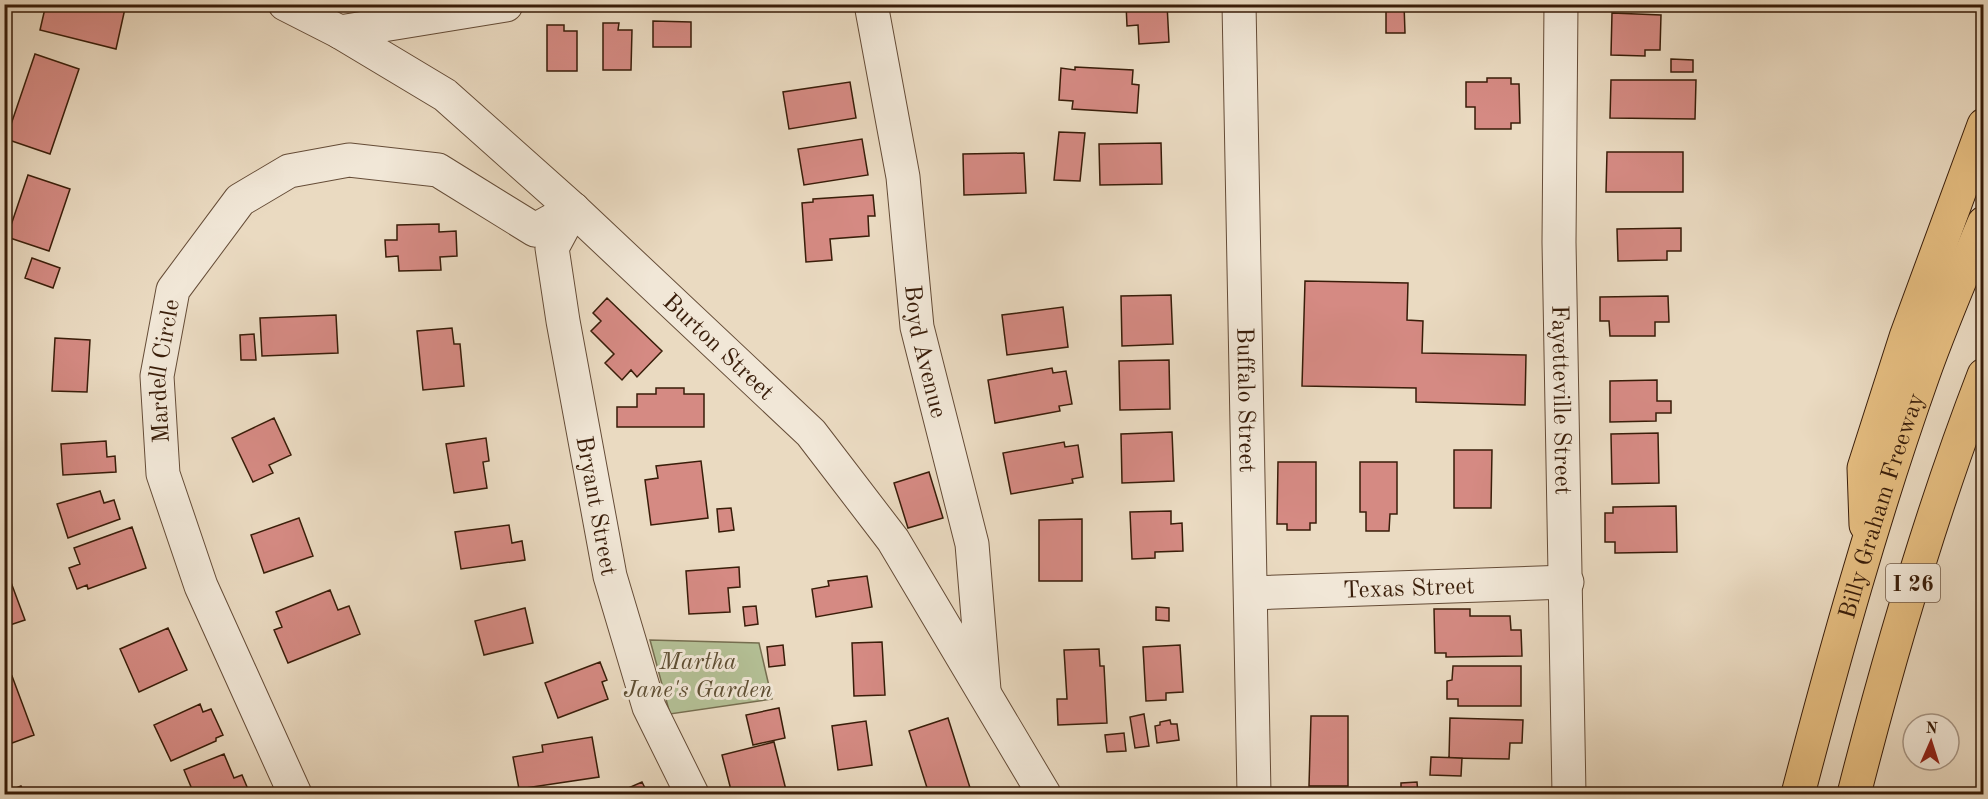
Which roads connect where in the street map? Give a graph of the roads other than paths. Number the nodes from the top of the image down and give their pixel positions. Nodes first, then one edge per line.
1 (285, 4) edge
2 (871, 4) edge
3 (1239, 4) edge
4 (1561, 4) edge
5 (506, 5) edge
6 (340, 32) junction
7 (1983, 125) edge
8 (573, 209) junction
9 (1983, 222) edge
10 (1983, 375) edge
11 (1866, 547) junction
12 (1567, 582) junction
13 (1251, 593) junction
14 (985, 698) junction
15 (295, 795) edge
16 (692, 795) edge
17 (1044, 795) edge
18 (1254, 795) edge
19 (1569, 795) edge
20 (1798, 795) edge
21 (1854, 795) edge

1 - 6 street, Burton Street
2 - 14 street, Boyd Avenue
3 - 13 street, Buffalo Street
4 - 12 street, Fayetteville Street
5 - 6 street
6 - 8 street, Burton Street
7 - 11 highway
8 - 14 street, Burton Street
8 - 15 street, Mardell Circle
8 - 16 street, Bryant Street
9 - 11 highway, Billy Graham Freeway / I 26
10 - 21 highway, I 26
11 - 20 highway, Billy Graham Freeway / I 26
12 - 13 street, Texas Street
12 - 19 street, Fayetteville Street
13 - 18 street, Buffalo Street
14 - 17 street, Burton Street

